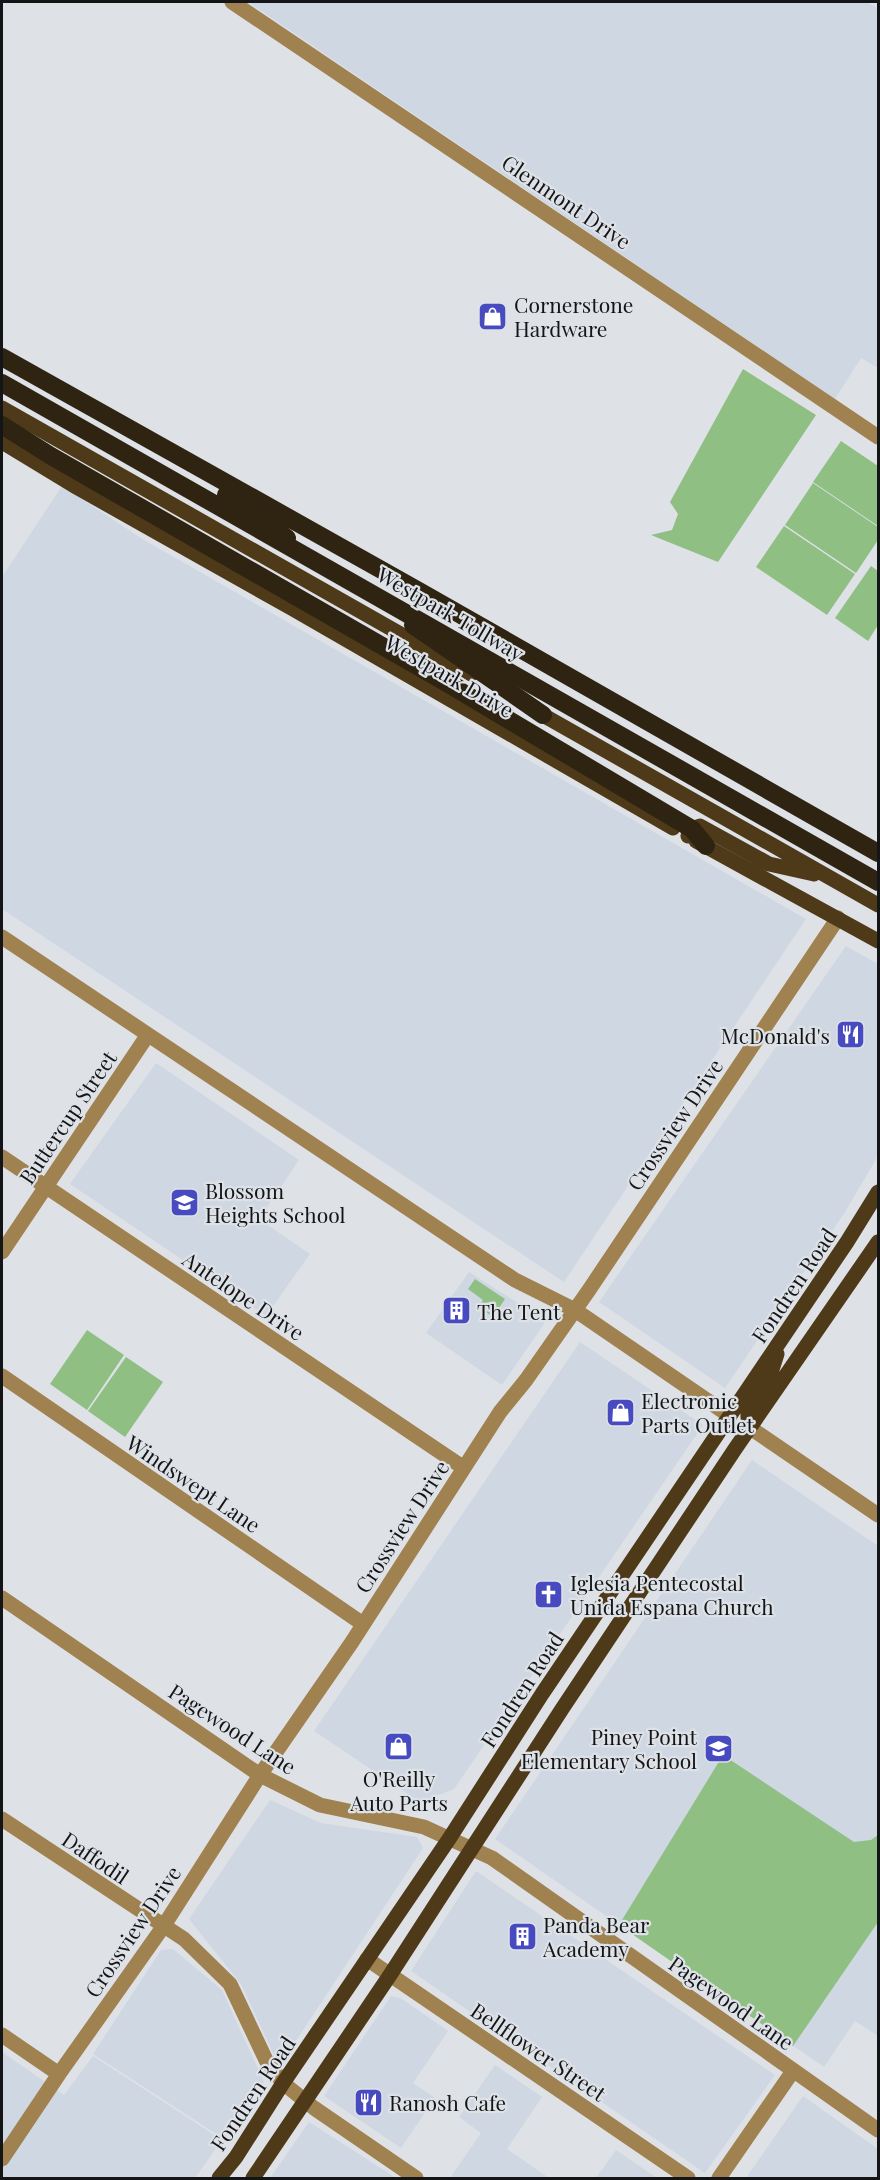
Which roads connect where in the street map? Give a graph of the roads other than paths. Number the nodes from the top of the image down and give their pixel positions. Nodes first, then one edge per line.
1 (232, 2) edge
2 (2, 357) edge
3 (2, 383) edge
4 (2, 408) edge
5 (2, 425) edge
6 (879, 437) edge
7 (145, 439) junction
8 (2, 442) edge
9 (543, 715) junction
10 (690, 833) junction
11 (706, 846) joint
12 (879, 853) edge
13 (829, 877) junction
14 (879, 882) edge
15 (879, 906) edge
16 (838, 918) junction
17 (2, 937) edge
18 (879, 941) edge
19 (147, 1036) junction
20 (2, 1156) edge
21 (46, 1186) junction
22 (879, 1192) edge
23 (847, 1242) junction
24 (879, 1242) edge
25 (2, 1252) edge
26 (869, 1258) junction
27 (575, 1310) junction
28 (781, 1340) junction
29 (2, 1376) edge
30 (730, 1416) junction
31 (749, 1427) junction
32 (464, 1468) junction
33 (879, 1515) edge
34 (689, 1519) junction
35 (632, 1561) junction
36 (650, 1576) junction
37 (2, 1598) edge
38 (363, 1624) junction
39 (542, 1694) junction
40 (562, 1709) junction
41 (260, 1775) junction
42 (2, 1819) edge
43 (449, 1839) junction
44 (472, 1849) junction
45 (162, 1927) junction
46 (367, 1959) junction
47 (390, 1975) junction
48 (2, 2035) edge
49 (793, 2071) junction
50 (59, 2074) junction
51 (283, 2083) junction
52 (305, 2101) junction
53 (879, 2130) edge
54 (2, 2159) edge
55 (219, 2178) edge
56 (253, 2178) edge
57 (416, 2178) edge
58 (688, 2178) edge
59 (719, 2178) edge

1 - 6 street, Glenmont Drive
2 - 7 highway, Westpark Tollway
3 - 14 highway, Westpark Tollway, bridge
4 - 9 main road, Westpark Drive
5 - 10 highway
7 - 9 highway
7 - 12 highway, Westpark Tollway
8 - 10 main road, Westpark Drive
9 - 13 main road, Westpark Drive
10 - 11 highway
10 - 13 main road, Westpark Drive
11 - 16 main road
13 - 15 main road, Westpark Drive
16 - 18 main road
16 - 27 street, Crossview Drive
17 - 19 street
19 - 21 street, Buttercup Street
19 - 27 street
20 - 21 street, Antelope Drive
21 - 25 street, Buttercup Street
21 - 32 street, Antelope Drive
22 - 23 main road, Fondren Road
23 - 26 main road
23 - 28 main road, Fondren Road
24 - 26 main road
26 - 31 main road
27 - 30 street
27 - 32 street, Crossview Drive
28 - 30 main road, Fondren Road
28 - 31 main road
29 - 38 street, Windswept Lane
30 - 34 main road
30 - 35 main road, Fondren Road
31 - 33 street
31 - 34 main road
32 - 38 street, Crossview Drive
34 - 36 main road
35 - 36 main road
35 - 39 main road, Fondren Road
36 - 40 main road
37 - 41 street, Pagewood Lane
38 - 41 street, Crossview Drive
39 - 40 main road
39 - 43 main road, Fondren Road
40 - 44 main road
41 - 43 street, Pagewood Lane
41 - 45 street, Crossview Drive
42 - 45 street, Daffodil
43 - 44 street, Pagewood Lane
43 - 46 main road, Fondren Road
44 - 47 main road
44 - 49 street, Pagewood Lane
45 - 50 street, Crossview Drive
45 - 51 street, Daffodil
46 - 47 street, Bellflower Street
46 - 51 main road, Fondren Road
47 - 52 main road
47 - 58 street, Bellflower Street
48 - 50 street
49 - 53 street, Pagewood Lane
49 - 59 street
50 - 54 street, Crossview Drive
51 - 52 street, Daffodil
51 - 55 main road, Fondren Road
52 - 56 main road
52 - 57 street, Daffodil

